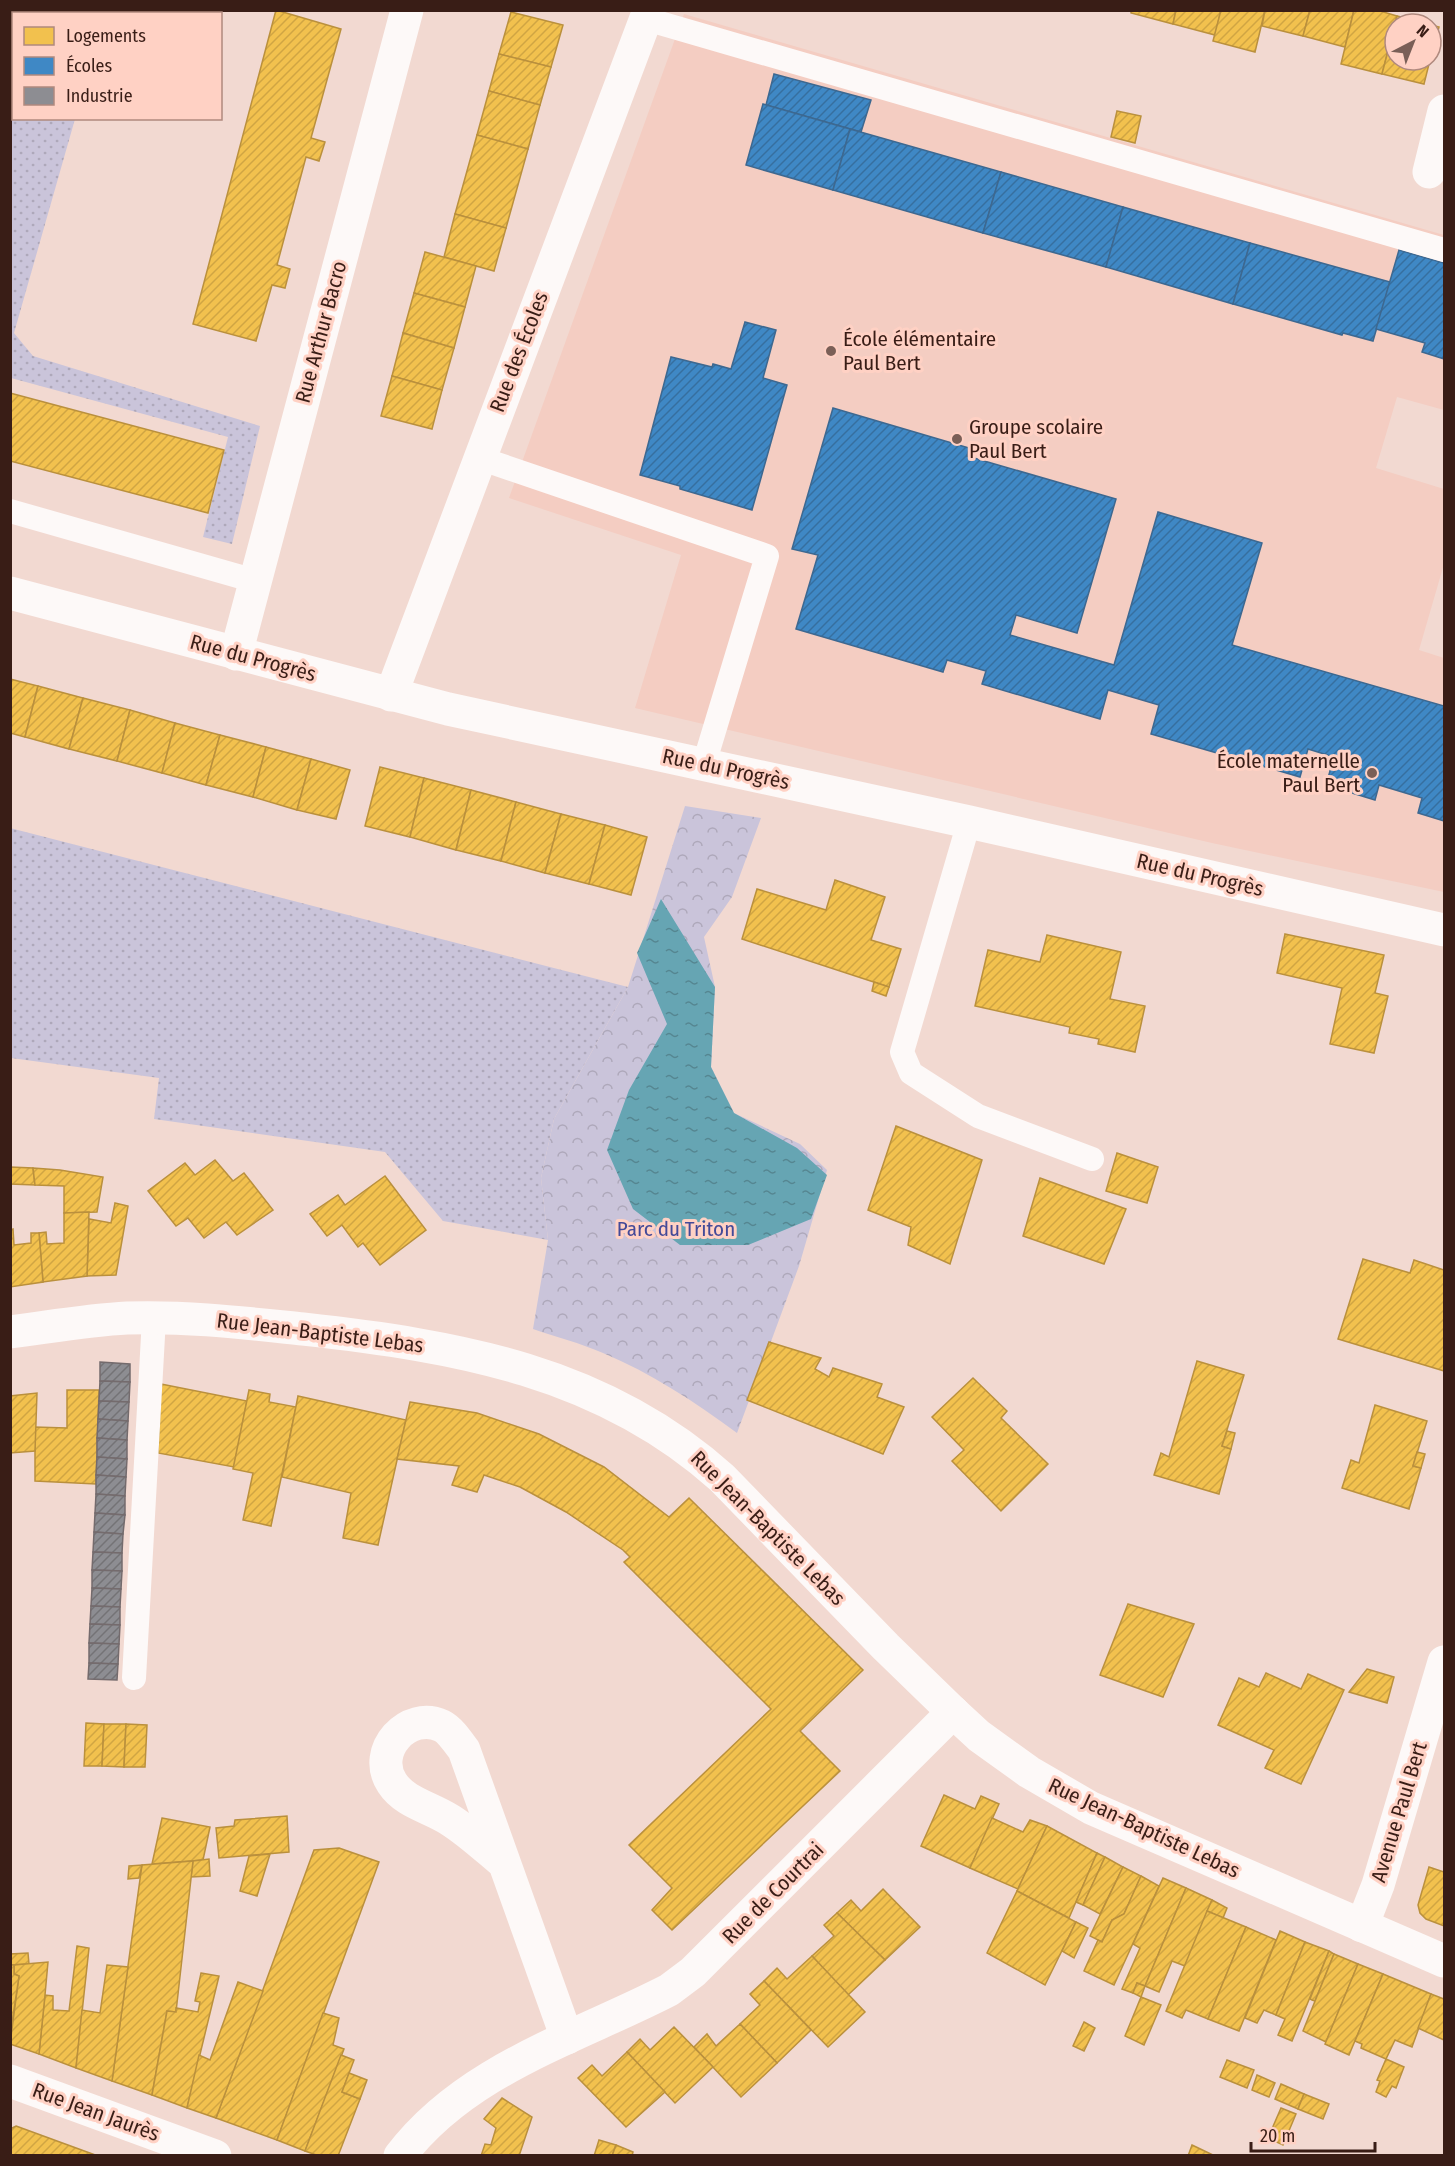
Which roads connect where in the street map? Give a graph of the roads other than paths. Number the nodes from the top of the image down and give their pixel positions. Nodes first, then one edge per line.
1 (407, 10) edge
2 (647, 15) edge
3 (1444, 111) edge
4 (1429, 172) dead end
5 (1444, 250) edge
6 (479, 458) junction
7 (10, 511) edge
8 (255, 581) junction
9 (10, 593) edge
10 (236, 654) junction
11 (391, 695) junction
12 (704, 764) junction
13 (969, 822) junction
14 (1444, 930) edge
15 (1092, 1159) dead end
16 (154, 1318) junction
17 (10, 1332) edge
18 (1444, 1662) edge
19 (134, 1678) dead end
20 (953, 1712) junction
21 (504, 1863) dead end
22 (1362, 1926) junction
23 (1444, 1961) edge
24 (567, 2038) junction
25 (10, 2081) edge
26 (215, 2156) edge
27 (400, 2156) edge

1 - 8 street, Rue Arthur Bacro
2 - 5 lane
2 - 6 street, Rue des Écoles
3 - 4 street
6 - 11 street, Rue des Écoles
6 - 12 lane
7 - 8 lane
8 - 10 street, Rue Arthur Bacro
9 - 10 street, Rue du Progrès
10 - 11 street, Rue du Progrès
11 - 12 street, Rue du Progrès
12 - 13 street, Rue du Progrès
13 - 14 street, Rue du Progrès
13 - 15 lane
16 - 17 street, Rue Jean-Baptiste Lebas
16 - 19 lane
16 - 20 street, Rue Jean-Baptiste Lebas
18 - 22 street, Avenue Paul Bert
20 - 22 street, Rue Jean-Baptiste Lebas
20 - 24 street, Rue de Courtrai
21 - 24 street
22 - 23 street, Rue Jean-Baptiste Lebas
24 - 27 street, Rue de Courtrai
25 - 26 street, Rue Jean Jaurès

